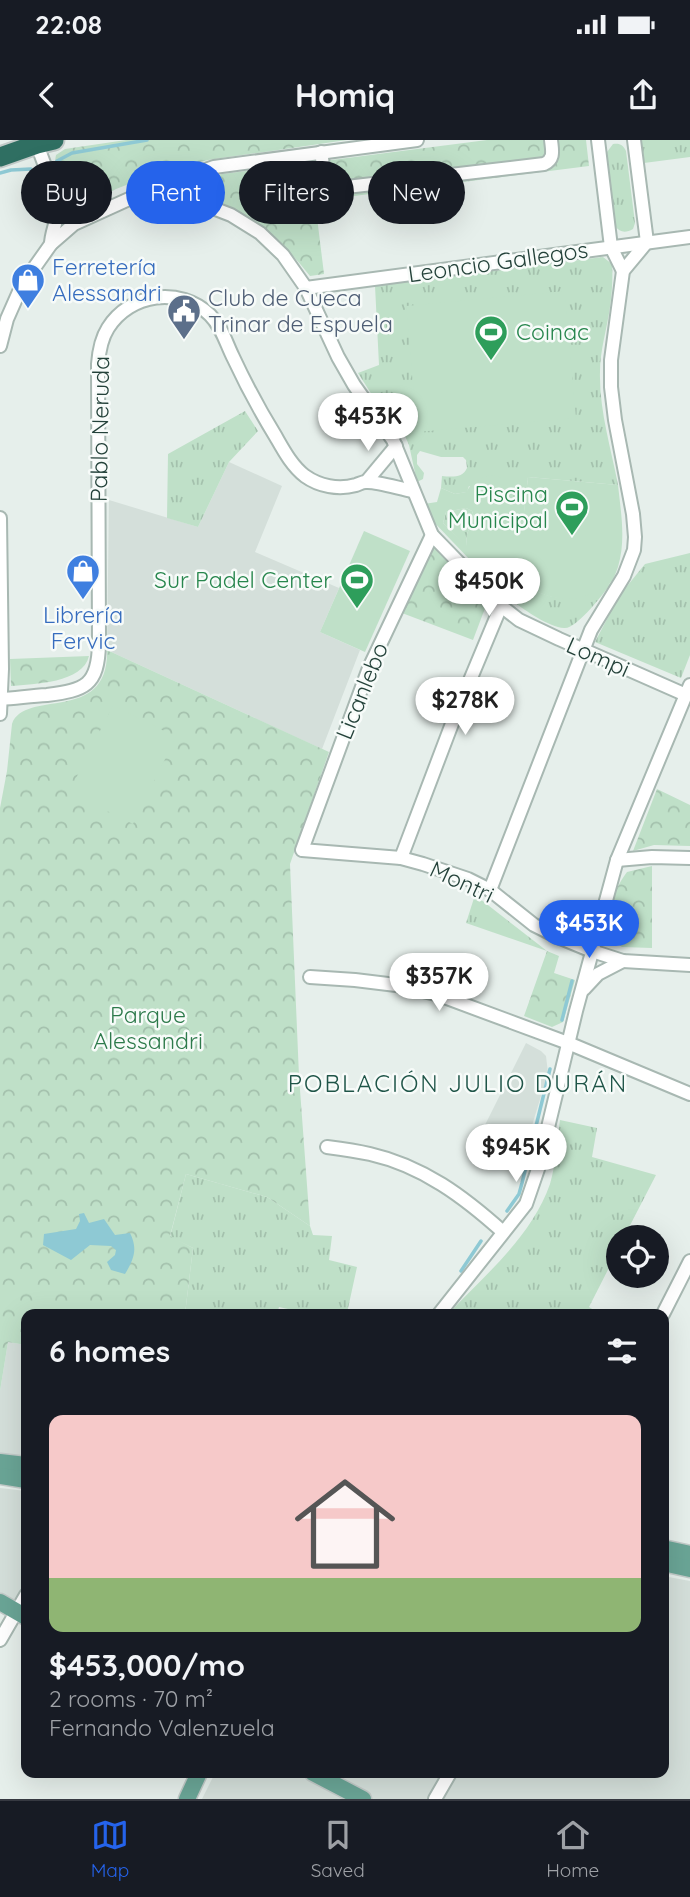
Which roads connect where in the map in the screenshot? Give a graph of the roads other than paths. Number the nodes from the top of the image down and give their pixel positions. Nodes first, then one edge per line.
1 (417, 140) edge
2 (551, 140) edge
3 (598, 140) edge
4 (634, 140) edge
5 (46, 142) edge
6 (321, 152) junction
7 (0, 157) edge
8 (48, 161) edge
9 (225, 166) edge
10 (225, 213) edge
11 (54, 224) edge
12 (74, 224) edge
13 (690, 237) edge
14 (647, 242) junction
15 (51, 244) junction
16 (611, 247) junction
17 (624, 271) junction
18 (306, 288) junction
19 (0, 346) edge
20 (396, 446) junction
21 (366, 482) junction
22 (413, 491) junction
23 (0, 518) edge
24 (432, 535) junction
25 (501, 606) junction
26 (583, 650) junction
27 (688, 690) edge
28 (1, 699) edge
29 (0, 713) edge
30 (302, 850) joint
31 (401, 858) junction
32 (690, 858) edge
33 (617, 860) junction
34 (491, 890) junction
35 (592, 951) junction
36 (623, 961) junction
37 (690, 965) edge
38 (310, 977) dead end
39 (582, 991) junction
40 (568, 1043) junction
41 (690, 1094) edge
42 (327, 1147) dead end
43 (503, 1232) junction
44 (690, 1261) edge
45 (443, 1309) edge
46 (666, 1309) edge
47 (0, 1462) edge
48 (21, 1464) edge
49 (0, 1476) edge
50 (21, 1479) edge
51 (669, 1549) edge
52 (690, 1554) edge
53 (669, 1564) edge
54 (690, 1569) edge
55 (0, 1602) edge
56 (21, 1613) edge
57 (21, 1615) edge
58 (0, 1640) edge
59 (197, 1778) edge
60 (323, 1778) edge
61 (447, 1778) edge
62 (187, 1799) edge
63 (363, 1799) edge
64 (435, 1799) edge

1 - 6 street
2 - 6 street
3 - 16 street
4 - 14 street
5 - 7 highway
5 - 8 street
6 - 9 street
10 - 18 street, Lompi
11 - 15 street
12 - 15 street
13 - 14 street, Leoncio Gallegos
14 - 16 street, Leoncio Gallegos
14 - 17 street
15 - 19 street
16 - 17 street
16 - 18 street, Leoncio Gallegos
17 - 26 street
18 - 20 street, Lompi
20 - 21 street
20 - 22 street, Lompi
21 - 22 street, Pablo Neruda
21 - 28 street, Pablo Neruda
22 - 24 street, Lompi
23 - 28 street
24 - 25 street, Lompi
24 - 30 street, Licanlebo
25 - 26 street, Lompi
25 - 31 street
26 - 27 street, Lompi
26 - 34 street
27 - 33 street
28 - 29 street
30 - 31 street, Montri
31 - 34 street, Montri
32 - 33 street
33 - 35 street
34 - 35 street, Montri
35 - 36 street, Montri
35 - 39 street
36 - 37 street, Montri
36 - 39 street
38 - 40 street
39 - 40 street
40 - 41 street
40 - 43 street
42 - 43 street
43 - 45 street
44 - 46 street
47 - 48 main road
49 - 50 main road
51 - 52 main road
53 - 54 main road
55 - 56 main road
57 - 58 street
59 - 62 main road
60 - 63 main road
61 - 64 street

